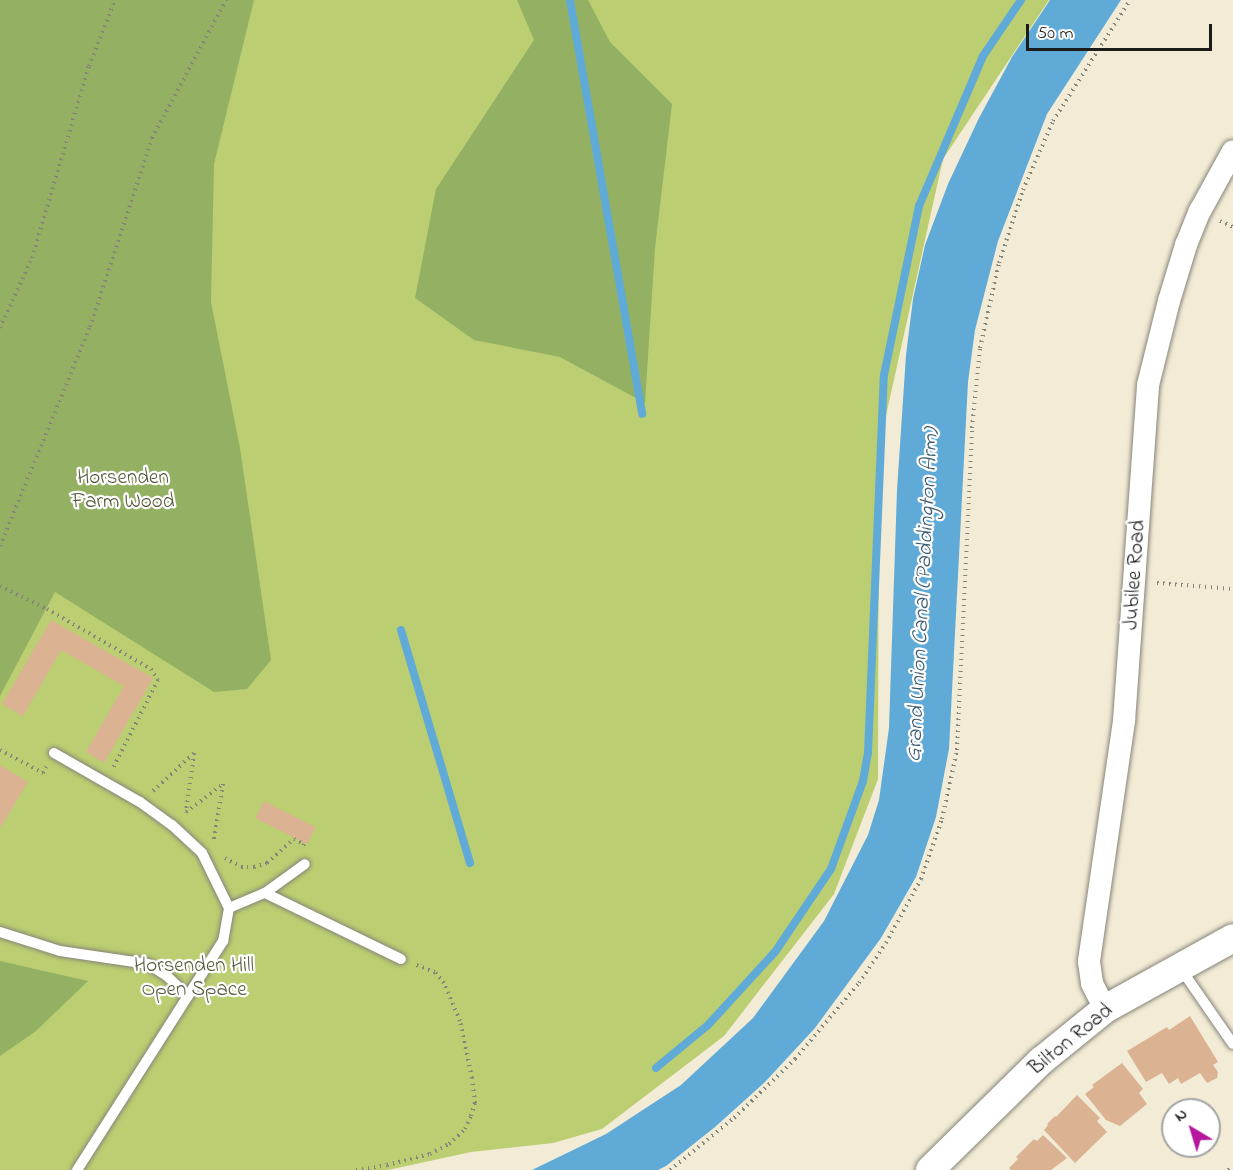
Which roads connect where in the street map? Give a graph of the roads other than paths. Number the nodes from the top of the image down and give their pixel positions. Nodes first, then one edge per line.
1 (1233, 151) edge
2 (54, 753) dead end
3 (305, 864) road end
4 (265, 893) junction
5 (230, 908) junction
6 (0, 932) edge
7 (1233, 938) edge
8 (401, 959) road end
9 (1179, 967) junction
10 (188, 996) junction
11 (1105, 1009) junction
12 (1233, 1044) edge
13 (77, 1170) edge
14 (930, 1170) edge

1 - 11 street, Jubilee Road
2 - 5 lane
3 - 4 lane
4 - 5 lane
4 - 8 lane
5 - 10 lane
6 - 10 lane
7 - 9 street, Bilton Road
9 - 11 street, Bilton Road
9 - 12 lane
10 - 13 lane
11 - 14 street, Bilton Road

